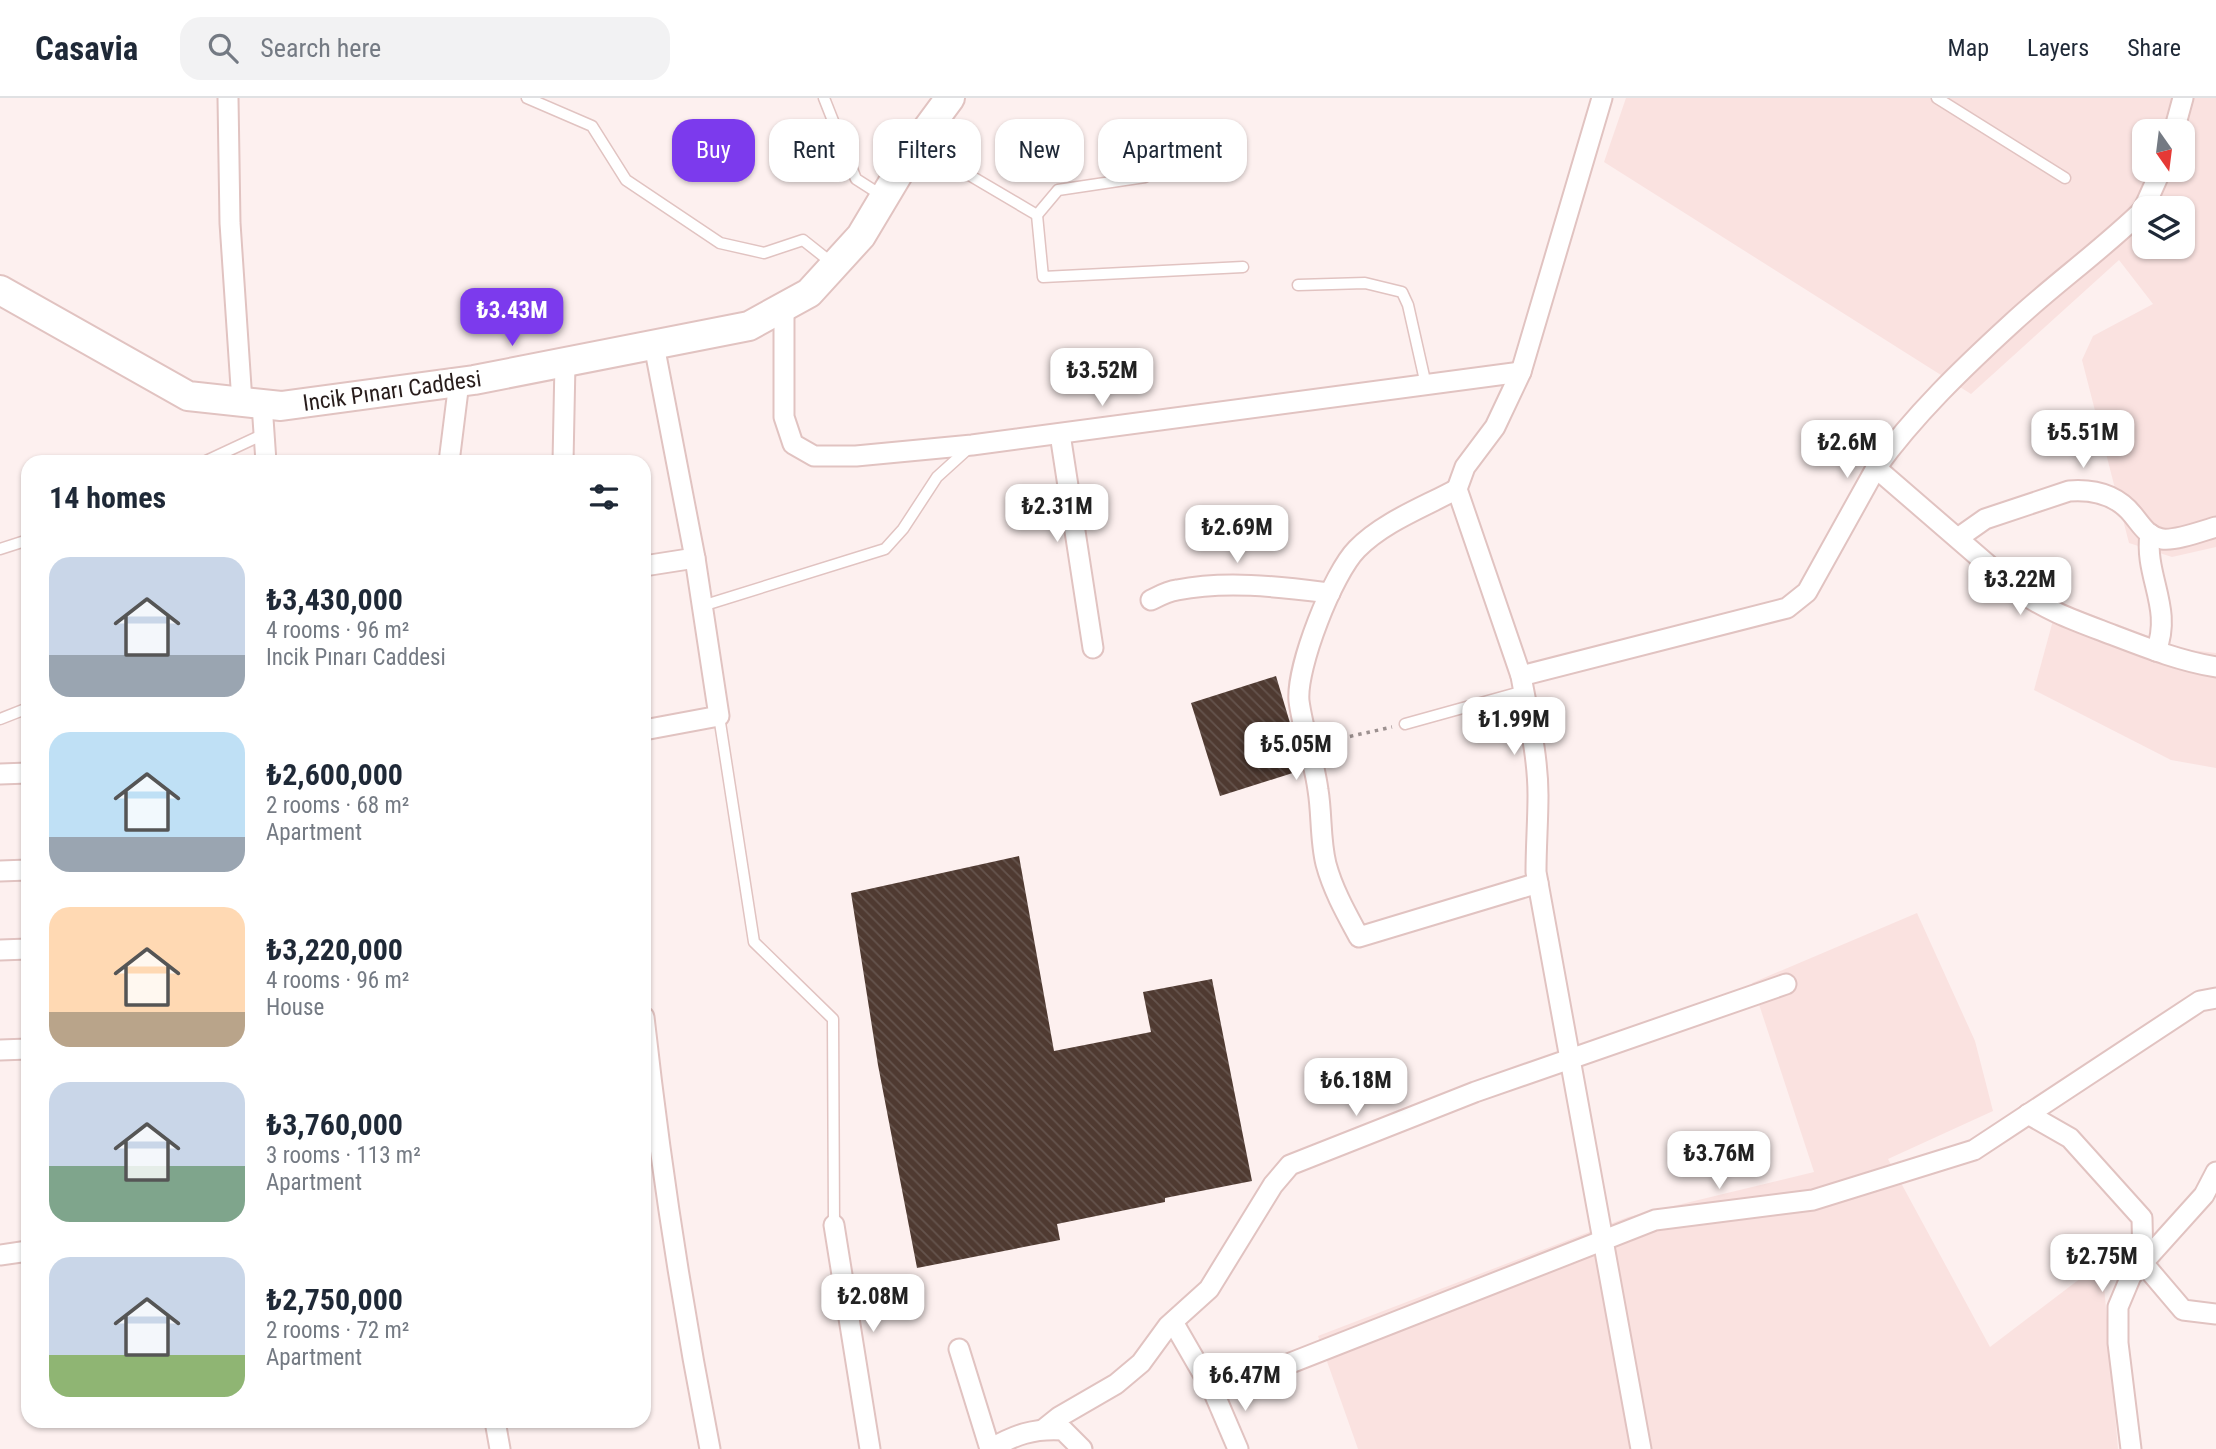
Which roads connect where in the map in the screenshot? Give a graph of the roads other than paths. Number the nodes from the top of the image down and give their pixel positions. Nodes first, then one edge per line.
1 (228, 98) edge
2 (527, 98) edge
3 (824, 98) edge
4 (950, 98) edge
5 (1602, 98) edge
6 (1937, 98) edge
7 (2183, 98) edge
8 (934, 119) edge
9 (2177, 119) edge
10 (2065, 178) dead end
11 (894, 182) edge
12 (981, 182) edge
13 (1112, 182) edge
14 (885, 197) junction
15 (1037, 215) junction
16 (2132, 219) edge
17 (835, 265) junction
18 (1243, 267) dead end
19 (1298, 285) dead end
20 (0, 290) edge
21 (784, 307) junction
22 (653, 345) junction
23 (565, 363) junction
24 (1521, 372) junction
25 (459, 382) junction
26 (1426, 385) junction
27 (252, 403) junction
28 (264, 434) junction
29 (1060, 434) junction
30 (972, 445) junction
31 (219, 455) edge
32 (266, 455) edge
33 (450, 455) edge
34 (563, 455) edge
35 (1877, 468) junction
36 (1457, 489) junction
37 (2216, 527) edge
38 (2150, 534) junction
39 (1958, 538) junction
40 (21, 542) edge
41 (0, 549) edge
42 (695, 558) junction
43 (651, 565) edge
44 (1330, 593) junction
45 (1151, 600) dead end
46 (702, 606) junction
47 (1093, 648) dead end
48 (2156, 651) junction
49 (2216, 667) edge
50 (1522, 683) junction
51 (21, 711) edge
52 (719, 716) junction
53 (0, 719) edge
54 (1405, 724) road end
55 (651, 729) edge
56 (21, 773) edge
57 (0, 774) edge
58 (21, 870) edge
59 (0, 871) edge
60 (1538, 883) junction
61 (21, 949) edge
62 (0, 950) edge
63 (1786, 984) dead end
64 (2216, 998) edge
65 (21, 1050) edge
66 (0, 1051) edge
67 (1569, 1057) junction
68 (651, 1080) edge
69 (2028, 1114) junction
70 (2216, 1172) edge
71 (834, 1225) joint
72 (1603, 1239) junction
73 (21, 1252) edge
74 (0, 1255) edge
75 (2143, 1263) junction
76 (2216, 1314) edge
77 (1173, 1322) junction
78 (958, 1349) dead end
79 (1214, 1393) junction
80 (496, 1428) edge
81 (1044, 1429) junction
82 (500, 1449) edge
83 (710, 1449) edge
84 (870, 1449) edge
85 (990, 1449) edge
86 (1082, 1449) edge
87 (1238, 1449) edge
88 (1641, 1449) edge
89 (2131, 1449) edge

1 - 27 street
2 - 17 lane
3 - 14 lane
4 - 8 main road, Incik Pınarı Caddesi
5 - 24 street
6 - 10 lane
7 - 9 street
11 - 14 main road, Incik Pınarı Caddesi
12 - 15 lane
13 - 15 lane
14 - 17 main road, Incik Pınarı Caddesi
15 - 18 lane
16 - 35 street
17 - 21 main road, Incik Pınarı Caddesi
19 - 26 lane
20 - 27 main road, Incik Pınarı Caddesi
21 - 22 main road, Incik Pınarı Caddesi
21 - 30 street
22 - 23 main road, Incik Pınarı Caddesi
22 - 42 street
23 - 25 main road, Incik Pınarı Caddesi
23 - 34 street
24 - 26 street
24 - 36 street
25 - 27 main road, Incik Pınarı Caddesi
25 - 33 street
26 - 29 street
27 - 28 street
28 - 31 lane
28 - 32 street
29 - 30 street
29 - 47 street
30 - 46 lane
35 - 39 street
35 - 50 street
36 - 44 street
36 - 50 street
37 - 38 street
38 - 39 street
38 - 48 street
39 - 48 street
40 - 41 lane
42 - 43 street
42 - 46 street
44 - 45 street
44 - 60 street
46 - 52 street
48 - 49 street
50 - 54 lane
50 - 60 street
51 - 53 lane
52 - 55 street
52 - 71 lane
56 - 57 street
58 - 59 street
60 - 67 street
61 - 62 street
63 - 67 street
64 - 69 street
65 - 66 street
67 - 72 street
67 - 77 street
68 - 83 street
69 - 72 street
69 - 75 street
70 - 75 street
71 - 84 street
72 - 79 street
72 - 88 street
73 - 74 street
75 - 76 street
75 - 89 street
77 - 79 street
77 - 81 street
78 - 85 street
79 - 87 street
80 - 82 street
81 - 85 street
81 - 86 street

